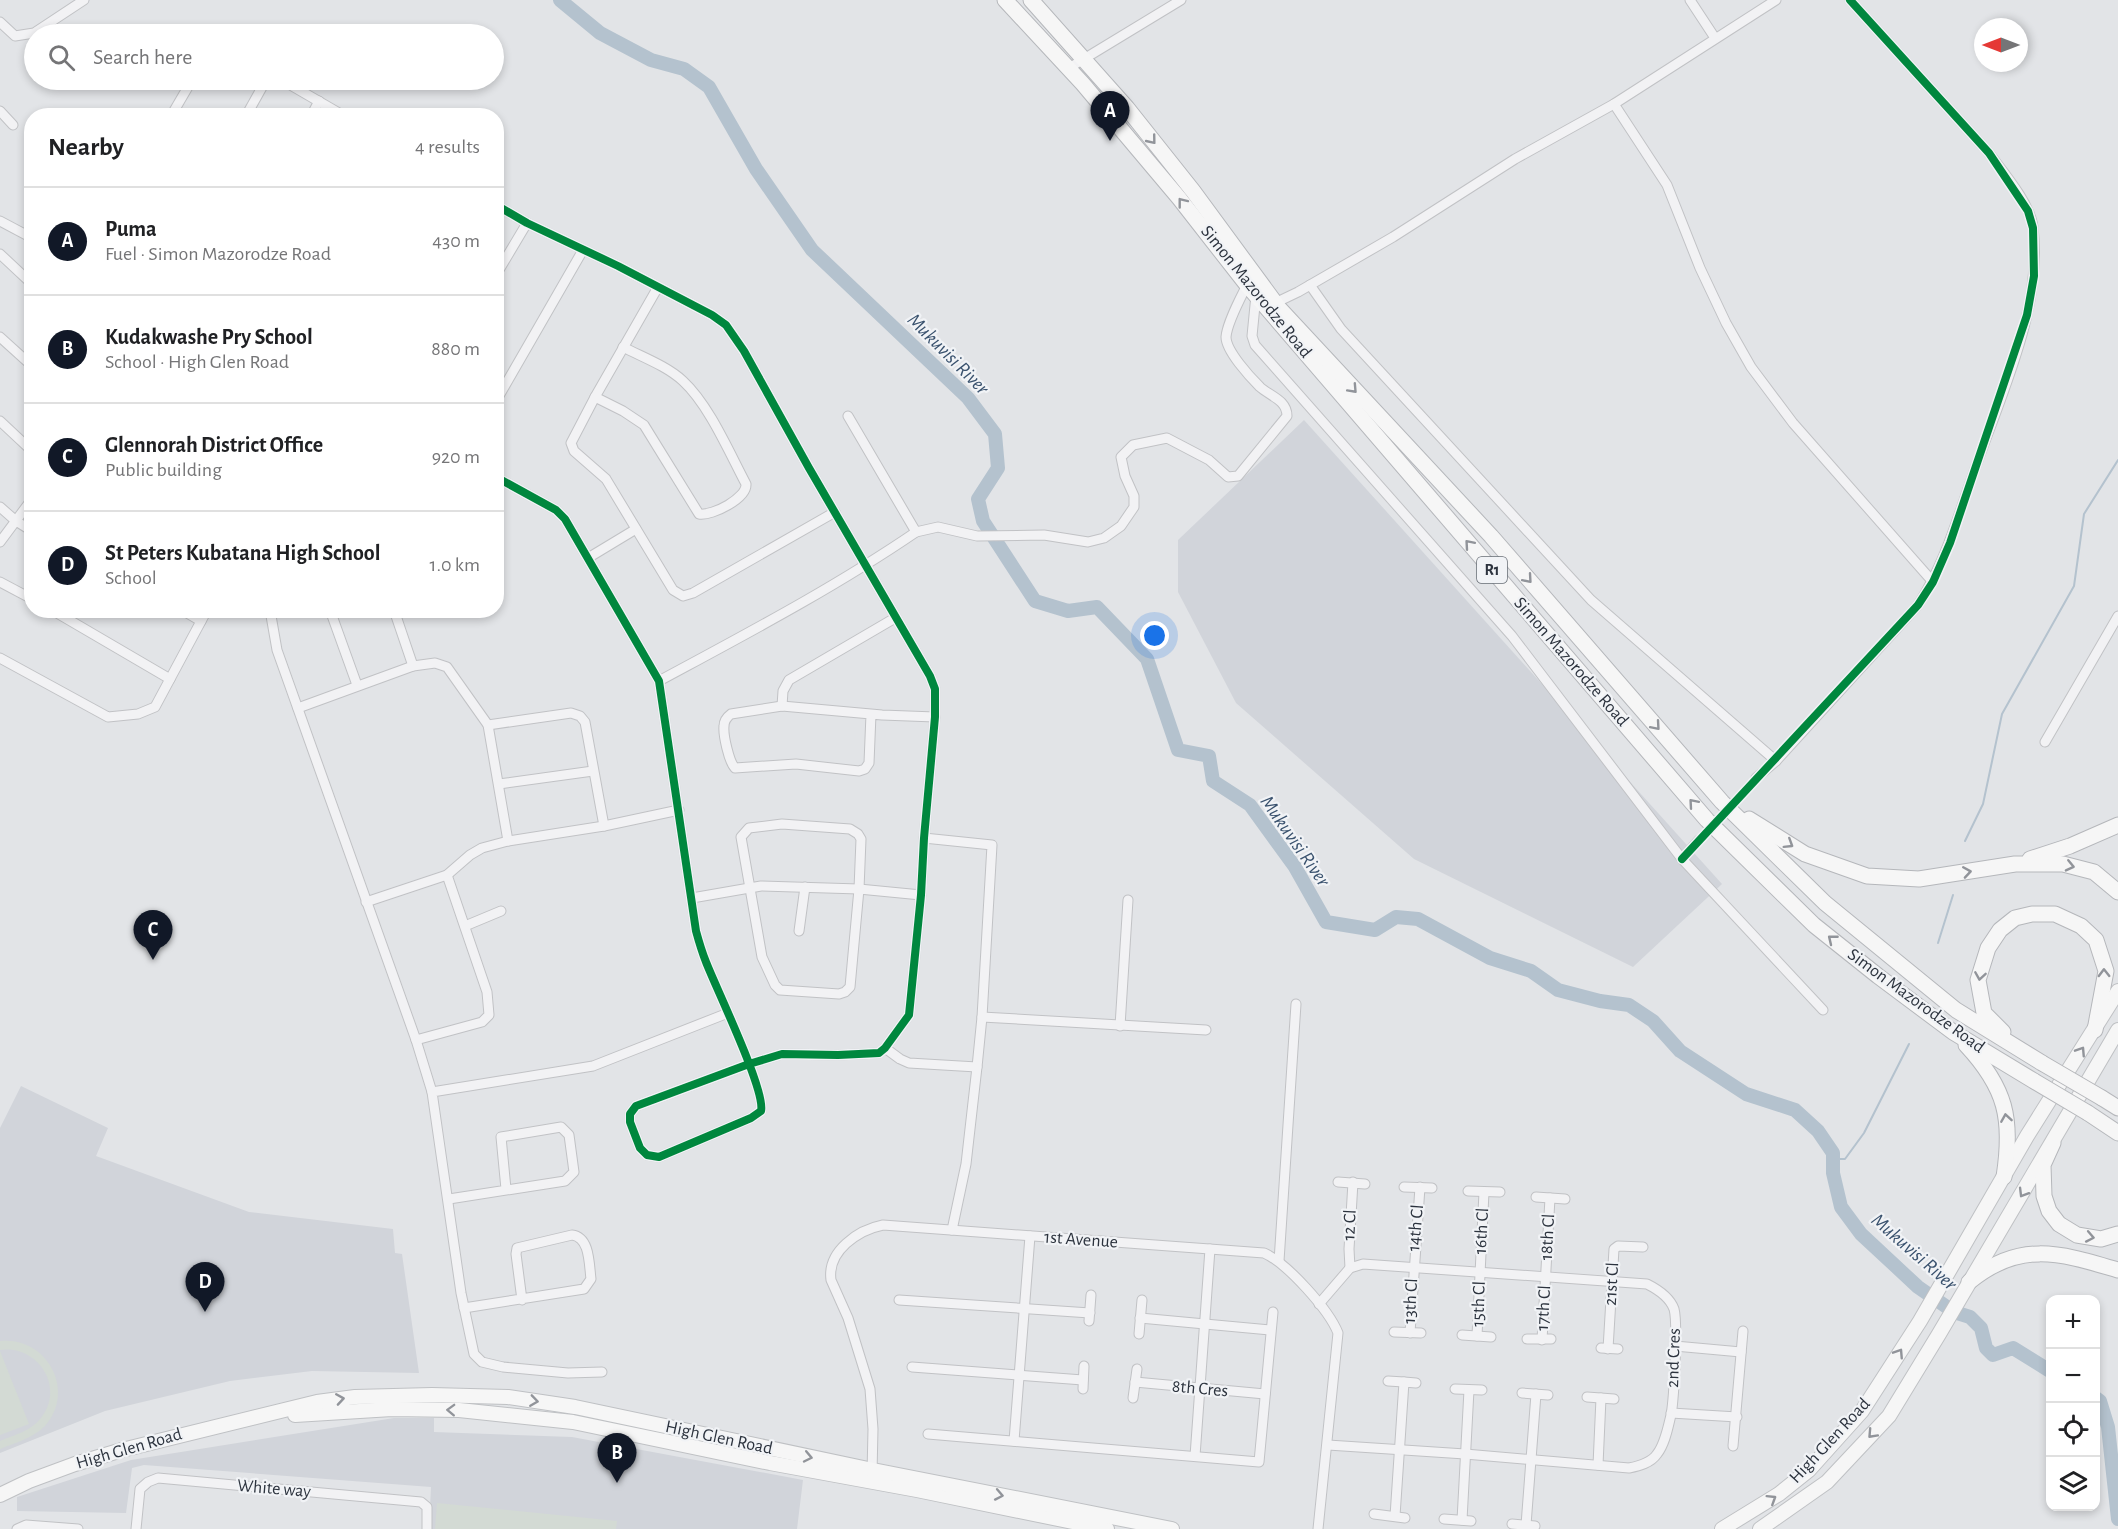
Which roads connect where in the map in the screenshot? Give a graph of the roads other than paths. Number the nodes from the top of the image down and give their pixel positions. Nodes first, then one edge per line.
1 (84, 0) edge
2 (1005, 0) edge
3 (1031, 0) edge
4 (1181, 0) edge
5 (1690, 0) edge
6 (1776, 0) edge
7 (1850, 0) edge
8 (0, 22) edge
9 (48, 24) edge
10 (24, 35) edge
11 (1714, 38) junction
12 (1084, 60) junction
13 (1069, 68) junction
14 (186, 90) edge
15 (260, 90) edge
16 (300, 90) edge
17 (320, 101) junction
18 (1614, 104) junction
19 (176, 108) edge
20 (250, 108) edge
21 (316, 108) edge
22 (331, 108) edge
23 (0, 111) edge
24 (13, 125) dead end
25 (504, 210) edge
26 (0, 221) edge
27 (527, 223) junction
28 (24, 234) edge
29 (583, 250) junction
30 (0, 254) edge
31 (504, 262) edge
32 (24, 276) edge
33 (1310, 285) junction
34 (658, 287) junction
35 (1251, 290) junction
36 (1275, 303) junction
37 (0, 337) edge
38 (623, 348) junction
39 (24, 359) edge
40 (504, 386) edge
41 (595, 397) junction
42 (848, 416) dead end
43 (0, 421) edge
44 (24, 444) edge
45 (504, 481) edge
46 (0, 507) edge
47 (24, 510) edge
48 (835, 512) junction
49 (16, 521) junction
50 (24, 526) edge
51 (636, 529) junction
52 (916, 531) junction
53 (0, 542) edge
54 (588, 558) junction
55 (867, 565) junction
56 (0, 582) edge
57 (1933, 582) junction
58 (24, 595) edge
59 (2118, 616) edge
60 (66, 618) edge
61 (196, 618) edge
62 (203, 618) edge
63 (271, 618) edge
64 (333, 618) edge
65 (397, 618) edge
66 (895, 618) junction
67 (201, 621) junction
68 (0, 658) edge
69 (413, 666) junction
70 (170, 679) junction
71 (659, 681) junction
72 (357, 685) junction
73 (782, 706) junction
74 (298, 708) junction
75 (871, 714) junction
76 (934, 717) junction
77 (488, 725) junction
78 (2044, 742) dead end
79 (1776, 761) junction
80 (592, 771) junction
81 (1756, 778) tunnel mouth
82 (499, 784) junction
83 (1722, 802) junction
84 (679, 810) junction
85 (2118, 825) edge
86 (604, 826) junction
87 (924, 838) junction
88 (1699, 840) tunnel mouth
89 (508, 841) junction
90 (1682, 859) junction
91 (2015, 864) junction
92 (447, 875) junction
93 (751, 887) junction
94 (805, 887) junction
95 (860, 889) junction
96 (2118, 892) edge
97 (921, 895) junction
98 (692, 898) junction
99 (1128, 900) dead end
100 (366, 902) junction
101 (501, 911) dead end
102 (465, 926) junction
103 (799, 931) dead end
104 (2118, 991) edge
105 (1296, 1004) dead end
106 (1823, 1010) dead end
107 (728, 1013) junction
108 (982, 1017) junction
109 (1120, 1026) junction
110 (1206, 1030) dead end
111 (2095, 1030) junction
112 (2118, 1030) edge
113 (1953, 1032) junction
114 (416, 1040) junction
115 (2017, 1047) junction
116 (885, 1048) junction
117 (749, 1064) junction
118 (977, 1067) junction
119 (432, 1092) junction
120 (2118, 1108) edge
121 (2115, 1132) edge
122 (2053, 1143) junction
123 (2004, 1176) junction
124 (1338, 1182) dead end
125 (1353, 1182) junction
126 (1365, 1184) dead end
127 (1404, 1187) dead end
128 (1419, 1187) junction
129 (1432, 1188) dead end
130 (506, 1189) junction
131 (1468, 1191) dead end
132 (1484, 1192) junction
133 (1500, 1192) dead end
134 (1536, 1197) dead end
135 (1550, 1198) junction
136 (449, 1199) junction
137 (1565, 1199) dead end
138 (952, 1230) junction
139 (2118, 1234) edge
140 (1030, 1236) junction
141 (1643, 1247) dead end
142 (1210, 1249) junction
143 (2118, 1258) edge
144 (1279, 1260) junction
145 (2089, 1262) junction
146 (1350, 1268) junction
147 (1413, 1268) junction
148 (2118, 1270) edge
149 (1480, 1271) junction
150 (1546, 1276) junction
151 (1612, 1282) junction
152 (1969, 1282) junction
153 (1090, 1295) dead end
154 (522, 1300) junction
155 (899, 1300) dead end
156 (1142, 1300) dead end
157 (1319, 1304) junction
158 (464, 1308) junction
159 (1024, 1308) junction
160 (1272, 1312) dead end
161 (1140, 1318) junction
162 (1204, 1322) junction
163 (1270, 1330) junction
164 (1743, 1331) dead end
165 (1394, 1332) dead end
166 (1410, 1333) junction
167 (1138, 1334) dead end
168 (1421, 1334) dead end
169 (1462, 1335) dead end
170 (1477, 1336) junction
171 (1491, 1338) dead end
172 (1527, 1339) dead end
173 (1675, 1346) junction
174 (1609, 1349) dead end
175 (1741, 1352) junction
176 (1084, 1366) dead end
177 (912, 1367) dead end
178 (1137, 1369) dead end
179 (602, 1372) dead end
180 (1018, 1375) junction
181 (1388, 1381) dead end
182 (1135, 1382) junction
183 (1404, 1382) junction
184 (1416, 1383) dead end
185 (1200, 1389) junction
186 (1455, 1389) dead end
187 (1469, 1390) junction
188 (1482, 1390) dead end
189 (1522, 1393) dead end
190 (1265, 1394) junction
191 (1536, 1394) junction
192 (1548, 1395) dead end
193 (1587, 1397) dead end
194 (1133, 1398) dead end
195 (1601, 1398) junction
196 (1614, 1399) dead end
197 (1671, 1413) junction
198 (1737, 1417) junction
199 (928, 1434) dead end
200 (1014, 1441) junction
201 (1328, 1445) junction
202 (1733, 1446) dead end
203 (1399, 1449) junction
204 (1466, 1454) junction
205 (1195, 1456) junction
206 (1532, 1459) junction
207 (1598, 1465) junction
208 (871, 1476) junction
209 (0, 1495) edge
210 (1374, 1514) dead end
211 (1444, 1520) dead end
212 (1512, 1524) dead end
213 (17, 1529) edge
214 (78, 1529) edge
215 (136, 1529) edge
216 (427, 1529) edge
217 (1107, 1529) edge
218 (1172, 1529) edge
219 (1318, 1529) edge
220 (1722, 1529) edge
221 (1760, 1529) edge

1 - 9 street
2 - 13 highway, Simon Mazorodze Road / R1
3 - 12 highway, Simon Mazorodze Road / R1
4 - 12 street
5 - 11 street
6 - 11 street
7 - 57 street
8 - 10 street
11 - 18 street
12 - 13 street
12 -> 36 highway, Simon Mazorodze Road / R1
35 -> 13 highway, Simon Mazorodze Road / R1
14 - 19 street
15 - 20 street
16 - 17 street
17 - 21 street
17 - 22 street
18 - 33 street
18 - 57 street
23 - 24 street
25 - 27 street
26 - 28 street
27 - 29 street
27 - 31 street
29 - 34 street
29 - 40 street
30 - 32 street
33 - 36 street
33 - 79 street
34 - 38 street
34 - 48 street
35 - 52 street
35 - 90 street
113 -> 35 highway, Simon Mazorodze Road / R1
36 -> 83 highway, Simon Mazorodze Road / R1
37 - 39 street
38 - 41 street
38 - 41 street
41 - 51 street
42 - 52 street
43 - 44 street
45 - 54 street
46 - 49 street
47 - 49 street
48 - 51 street
48 - 55 street
49 - 50 street
49 - 53 street
51 - 54 street
52 - 55 street
54 - 71 street
55 - 66 street
55 - 71 street
56 - 58 street
57 - 79 street
59 - 78 street
60 - 70 street
61 - 67 street
62 - 67 street
63 - 74 street
64 - 72 street
65 - 69 street
66 - 73 street
66 - 76 street
67 - 70 street
68 - 70 street
69 - 72 street
69 - 77 street
71 - 84 street
72 - 74 street
73 - 75 street
73 - 75 street
74 - 100 street
75 - 76 street
76 - 87 street
77 - 80 street
77 - 82 street
79 - 81 street
80 - 82 street
80 - 86 street
82 - 89 street
83 -> 91 highway
83 - 115 highway, Simon Mazorodze Road / R1
84 - 86 street
84 - 98 street
85 - 91 highway
86 - 89 street
87 - 97 street
87 - 108 street
88 - 90 street
89 - 92 street
90 - 106 street
91 -> 96 highway
92 - 100 street
92 - 102 street
93 - 94 street
93 - 95 street
93 - 95 street
93 - 98 street
94 - 95 street
94 - 103 street
95 - 97 street
97 - 116 street
98 - 107 street
99 - 109 street
100 - 114 street
101 - 102 street
102 - 114 street
104 - 111 main road, High Glen Road
105 - 144 street
107 - 117 street
107 - 119 street
108 - 109 street
108 - 118 street
109 - 110 street
111 -> 115 highway
123 -> 111 main road, High Glen Road
112 - 122 main road, High Glen Road
113 - 121 highway, Simon Mazorodze Road / R1, bridge
123 -> 113 highway
114 - 119 street
115 - 120 highway, Simon Mazorodze Road / R1, bridge
116 - 117 street
116 - 118 street
117 - 117 street
118 - 138 street
119 - 136 street
122 -> 139 highway
122 -> 152 main road, High Glen Road
220 -> 123 main road, High Glen Road
124 - 125 street
125 - 126 street
125 - 146 street, 12 Cl
127 - 128 street
128 - 129 street
128 - 147 street, 14th Cl
130 - 130 street
130 - 136 street
131 - 132 street
132 - 133 street
132 - 149 street, 16th Cl
134 - 135 street
135 - 137 street
135 - 150 street, 18th Cl
136 - 158 street
138 - 140 street, 1st Avenue
138 - 208 street, 1st Avenue
140 - 142 street, 1st Avenue
140 - 159 street
141 - 151 street, 21st Cl
142 - 144 street, 1st Avenue
142 - 162 street
143 - 145 highway
144 - 157 street
145 - 148 highway
145 - 152 highway
146 - 147 street, 2nd Cres
146 - 157 street
147 - 149 street, 2nd Cres
147 - 166 street, 13th Cl
149 - 150 street, 2nd Cres
149 - 170 street, 15th Cl
150 - 151 street, 2nd Cres
150 - 172 street, 17th Cl
151 - 173 street, 2nd Cres
151 - 174 street, 21st Cl
152 -> 221 main road, High Glen Road
153 - 159 street
154 - 154 street
154 - 158 street
155 - 159 street
156 - 161 street
157 - 201 street
158 - 179 street
159 - 180 street
160 - 163 street
161 - 162 street
161 - 167 street
162 - 163 street
162 - 185 street
163 - 190 street
164 - 175 street
165 - 166 street
166 - 168 street
169 - 170 street
170 - 171 street
173 - 175 street
173 - 197 street, 2nd Cres
175 - 198 street
176 - 180 street
177 - 180 street
178 - 182 street
180 - 200 street
181 - 183 street
182 - 185 street, 8th Cres
182 - 194 street
183 - 184 street
183 - 203 street
185 - 190 street, 8th Cres
185 - 205 street
186 - 187 street
187 - 188 street
187 - 204 street
189 - 191 street
190 - 205 street
191 - 192 street
191 - 206 street
193 - 195 street
195 - 196 street
195 - 207 street
197 - 198 street
197 - 207 street, 2nd Cres
198 - 202 street
199 - 200 street
200 - 205 street
201 - 203 street, 2nd Cres
201 - 219 street
203 - 204 street, 2nd Cres
203 - 210 street
204 - 206 street, 2nd Cres
204 - 211 street
206 - 207 street, 2nd Cres
206 - 212 street
208 - 209 main road, High Glen Road
208 - 217 main road, High Glen Road
208 -> 218 main road, High Glen Road
213 - 214 street
215 - 216 street, White way

